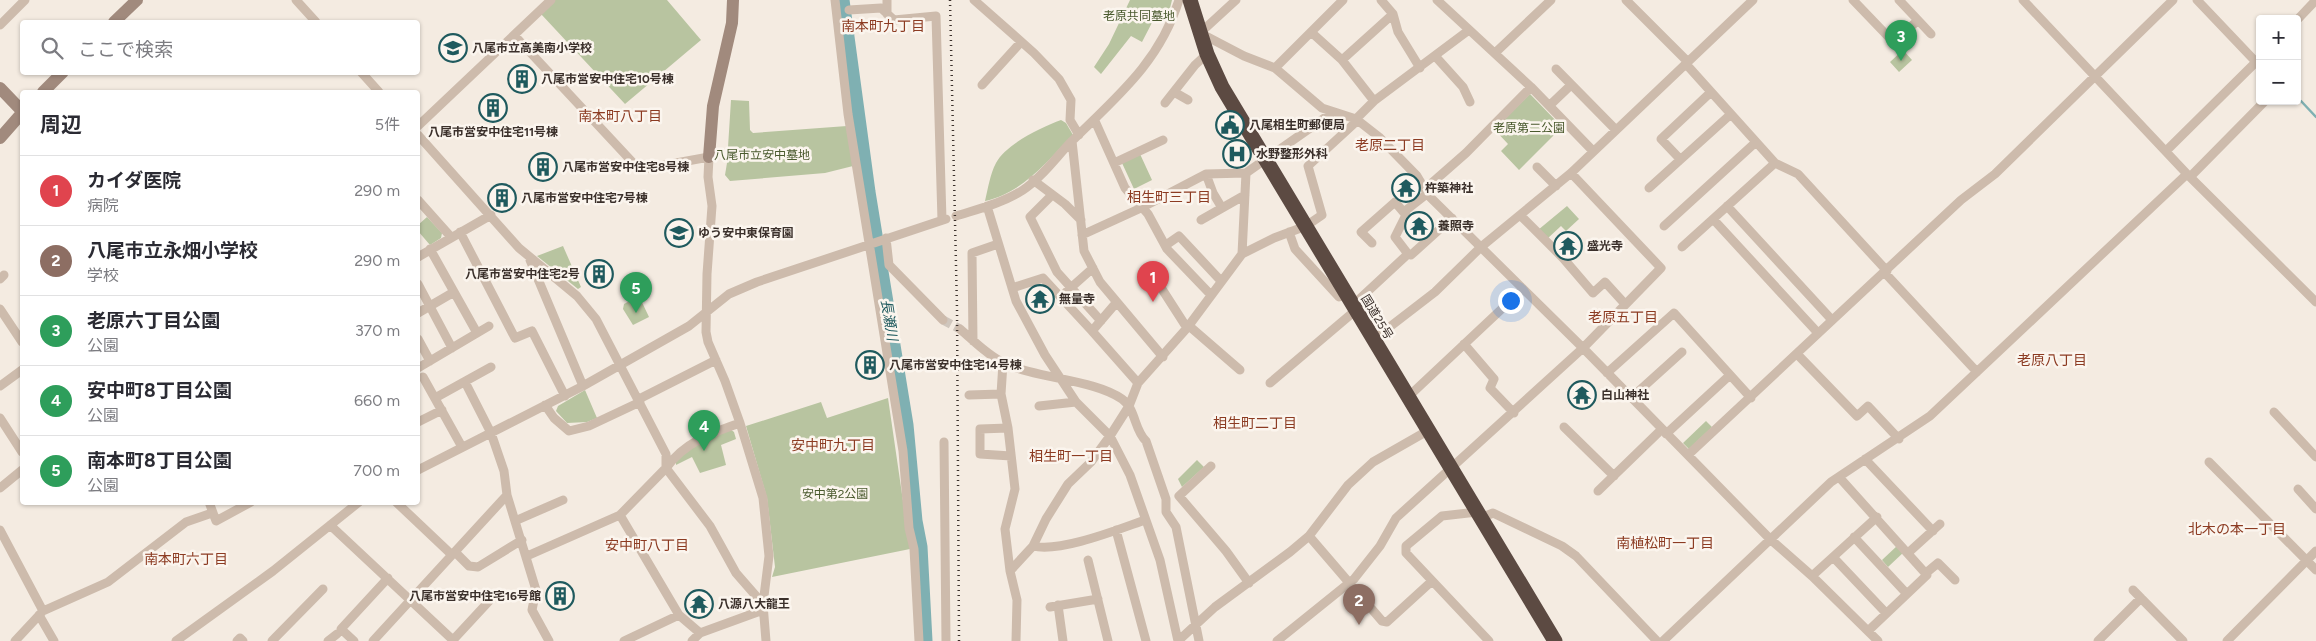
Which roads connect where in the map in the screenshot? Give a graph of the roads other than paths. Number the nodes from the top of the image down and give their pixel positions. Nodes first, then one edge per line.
1 (26, 0) edge
2 (137, 0) edge
3 (296, 0) edge
4 (551, 0) edge
5 (733, 0) edge
6 (835, 0) edge
7 (887, 0) edge
8 (974, 0) edge
9 (1178, 0) edge
10 (1190, 0) edge
11 (1236, 0) edge
12 (1342, 0) edge
13 (1381, 0) edge
14 (1437, 0) edge
15 (1551, 0) edge
16 (1626, 0) edge
17 (1753, 0) edge
18 (1853, 0) edge
19 (1899, 0) edge
20 (2023, 0) edge
21 (2173, 0) edge
22 (2197, 0) edge
23 (2316, 0) edge
24 (849, 10) dead end
25 (887, 14) junction
26 (1393, 14) junction
27 (2301, 16) edge
28 (116, 20) edge
29 (314, 20) edge
30 (1918, 20) junction
31 (0, 25) edge
32 (1469, 30) junction
33 (1311, 32) junction
34 (1200, 33) junction
35 (1931, 34) dead end
36 (514, 35) junction
37 (1022, 42) junction
38 (1894, 43) junction
39 (1901, 50) dead end
40 (1495, 53) junction
41 (1207, 54) junction
42 (1436, 57) junction
43 (1342, 60) junction
44 (1687, 63) junction
45 (1275, 68) junction
46 (1420, 68) junction
47 (1556, 68) dead end
48 (60, 75) edge
49 (364, 75) edge
50 (2094, 78) junction
51 (982, 85) dead end
52 (1572, 85) junction
53 (1530, 87) junction
54 (0, 88) edge
55 (45, 90) edge
56 (377, 90) edge
57 (1174, 92) junction
58 (1711, 92) junction
59 (1188, 100) dead end
60 (1374, 101) junction
61 (1470, 102) dead end
62 (1165, 104) dead end
63 (2261, 105) edge
64 (1549, 106) junction
65 (20, 110) edge
66 (1333, 112) junction
67 (20, 114) edge
68 (1731, 114) junction
69 (1357, 119) junction
70 (1095, 120) junction
71 (420, 124) edge
72 (1616, 130) junction
73 (420, 137) edge
74 (0, 138) edge
75 (1075, 138) junction
76 (1162, 140) dead end
77 (1756, 142) junction
78 (1593, 151) junction
79 (2166, 152) junction
80 (709, 157) junction
81 (1266, 158) junction
82 (1680, 160) junction
83 (1114, 163) junction
84 (1774, 163) junction
85 (1537, 167) dead end
86 (1246, 173) junction
87 (1571, 173) junction
88 (1206, 174) junction
89 (2189, 175) junction
90 (1034, 180) junction
91 (1556, 186) junction
92 (1649, 188) dead end
93 (1426, 191) junction
94 (1052, 194) junction
95 (1245, 195) junction
96 (420, 202) edge
97 (987, 206) junction
98 (1727, 206) junction
99 (1141, 208) junction
100 (1222, 208) junction
101 (1405, 211) junction
102 (491, 215) junction
103 (956, 216) dead end
104 (1521, 216) junction
105 (1452, 218) junction
106 (1713, 219) junction
107 (1081, 220) junction
108 (1201, 220) dead end
109 (1306, 226) junction
110 (1664, 226) dead end
111 (460, 232) junction
112 (1289, 232) junction
113 (1082, 235) junction
114 (451, 237) junction
115 (877, 241) junction
116 (1372, 243) dead end
117 (998, 244) junction
118 (1166, 245) junction
119 (1481, 247) junction
120 (1682, 247) dead end
121 (430, 250) junction
122 (1242, 254) junction
123 (1408, 254) junction
124 (420, 256) edge
125 (529, 257) junction
126 (1093, 268) junction
127 (1057, 272) junction
128 (1151, 272) dead end
129 (1886, 272) junction
130 (1042, 278) junction
131 (1221, 281) junction
132 (420, 288) edge
133 (1012, 288) junction
134 (1070, 289) junction
135 (1524, 289) junction
136 (454, 292) junction
137 (1211, 295) junction
138 (1061, 298) junction
139 (2316, 302) edge
140 (1116, 303) junction
141 (1352, 303) junction
142 (1625, 304) junction
143 (430, 306) junction
144 (0, 309) edge
145 (708, 310) junction
146 (420, 312) edge
147 (943, 320) tunnel mouth
148 (1832, 320) junction
149 (1101, 321) junction
150 (489, 326) dead end
151 (1188, 327) junction
152 (960, 330) tunnel mouth
153 (1092, 331) junction
154 (477, 333) junction
155 (1818, 333) junction
156 (20, 339) edge
157 (1374, 339) junction
158 (973, 341) junction
159 (420, 343) edge
160 (1464, 344) junction
161 (452, 348) junction
162 (1583, 348) junction
163 (1682, 352) dead end
164 (1797, 354) junction
165 (1163, 356) junction
166 (716, 360) junction
167 (430, 361) junction
168 (620, 363) junction
169 (1003, 363) junction
170 (420, 367) edge
171 (491, 367) dead end
172 (1240, 370) dead end
173 (20, 371) edge
174 (1977, 372) junction
175 (1607, 373) junction
176 (1730, 375) junction
177 (423, 377) dead end
178 (1060, 380) junction
179 (465, 382) junction
180 (1138, 383) junction
181 (1270, 383) dead end
182 (0, 385) edge
183 (583, 386) junction
184 (1001, 394) junction
185 (969, 395) dead end
186 (565, 396) junction
187 (1408, 397) junction
188 (435, 398) junction
189 (1631, 398) junction
190 (1751, 398) junction
191 (639, 401) junction
192 (1076, 402) junction
193 (545, 405) junction
194 (1039, 406) dead end
195 (1130, 406) junction
196 (442, 410) junction
197 (2274, 412) dead end
198 (1514, 413) junction
199 (0, 418) edge
200 (420, 421) edge
201 (740, 423) junction
202 (1564, 427) dead end
203 (1008, 428) junction
204 (1429, 430) junction
205 (1664, 431) junction
206 (491, 433) junction
207 (1110, 436) junction
208 (1899, 439) junction
209 (944, 442) dead end
210 (462, 447) junction
211 (20, 449) edge
212 (1688, 455) junction
213 (1011, 456) junction
214 (2316, 458) edge
215 (1865, 459) junction
216 (2209, 462) dead end
217 (1211, 466) dead end
218 (1451, 466) junction
219 (666, 468) junction
220 (420, 469) edge
221 (20, 472) edge
222 (1614, 476) junction
223 (1839, 477) junction
224 (0, 488) edge
225 (2298, 489) dead end
226 (1598, 491) dead end
227 (507, 495) junction
228 (1179, 496) junction
229 (563, 500) dead end
230 (1166, 504) junction
231 (210, 505) edge
232 (245, 505) edge
233 (351, 505) edge
234 (399, 505) edge
235 (2316, 509) edge
236 (212, 513) junction
237 (1479, 515) junction
238 (620, 516) junction
239 (1877, 517) junction
240 (1146, 520) junction
241 (515, 521) junction
242 (1940, 524) dead end
243 (330, 525) junction
244 (0, 530) edge
245 (1116, 530) junction
246 (1933, 531) junction
247 (1309, 536) junction
248 (1854, 537) junction
249 (1770, 539) junction
250 (522, 540) junction
251 (1033, 546) junction
252 (2316, 551) edge
253 (1908, 553) junction
254 (454, 554) junction
255 (527, 556) junction
256 (1833, 556) junction
257 (1088, 560) dead end
258 (2307, 561) junction
259 (1010, 570) junction
260 (2316, 570) edge
261 (1926, 573) junction
262 (1812, 576) junction
263 (388, 578) junction
264 (1955, 580) dead end
265 (1432, 581) junction
266 (1249, 583) junction
267 (1349, 584) junction
268 (323, 589) dead end
269 (2133, 590) dead end
270 (1907, 594) junction
271 (2140, 598) junction
272 (491, 599) dead end
273 (1098, 599) junction
274 (412, 600) junction
275 (763, 607) junction
276 (41, 613) junction
277 (1886, 614) junction
278 (679, 615) junction
279 (1196, 624) junction
280 (1868, 631) junction
281 (700, 633) junction
282 (337, 634) dead end
283 (453, 640) edge
284 (15, 641) edge
285 (54, 641) edge
286 (176, 641) edge
287 (236, 641) edge
288 (243, 641) edge
289 (272, 641) edge
290 (328, 641) edge
291 (354, 641) edge
292 (373, 641) edge
293 (549, 641) edge
294 (624, 641) edge
295 (692, 641) edge
296 (766, 641) edge
297 (919, 641) edge
298 (946, 641) edge
299 (1016, 641) edge
300 (1063, 641) edge
301 (1108, 641) edge
302 (1146, 641) edge
303 (1199, 641) edge
304 (1278, 641) edge
305 (1489, 641) edge
306 (1555, 641) edge
307 (1657, 641) edge
308 (1663, 641) edge
309 (1878, 641) edge
310 (2098, 641) edge
311 (2183, 641) edge
312 (2227, 641) edge

1 - 31 street
2 - 28 street
3 - 29 street
4 - 36 street
5 - 80 street
6 - 115 street
7 - 25 street
8 - 37 street
9 - 70 street
10 - 34 highway, 国道25号
11 - 34 street
12 - 33 street
13 - 26 street
14 - 32 street
15 - 40 street
16 - 44 street
17 - 44 street
18 - 38 street
19 - 30 street
20 - 50 street
21 - 50 street
22 - 79 street
23 - 27 street
24 - 25 street
25 - 115 street
26 - 43 street
26 - 46 street
30 - 35 street
30 - 38 street
32 - 40 street
32 - 42 street
33 - 43 street
33 - 45 street
34 - 41 highway, 国道25号
34 - 45 street
36 - 71 street
36 - 80 street
37 - 51 street
37 - 75 street
38 - 39 street
40 - 53 street
41 - 57 street
41 - 81 highway, 国道25号
42 - 46 street
42 - 61 street
43 - 60 street
44 - 58 street
44 - 72 street
45 - 66 street
46 - 60 street
47 - 52 street
48 - 55 street
49 - 56 street
50 - 79 street
50 - 129 street
52 - 64 street
52 - 72 street
53 - 64 street
53 - 93 street
54 - 65 street
57 - 59 street
57 - 62 street
58 - 68 street
58 - 82 street
60 - 69 street
63 - 89 street
64 - 78 street
66 - 69 street
66 - 81 street
67 - 74 street
68 - 77 street
68 - 82 street
69 - 93 street
69 - 109 street
70 - 75 street
70 - 83 street
72 - 78 street
73 - 102 street
75 - 90 street
75 - 107 street
76 - 83 street
77 - 84 street
77 - 110 street
78 - 87 street
79 - 89 street
80 - 145 street
81 - 86 street
81 - 109 highway, 国道25号
82 - 92 street
83 - 99 street
84 - 98 street
84 - 129 street
85 - 91 street
86 - 88 street
86 - 95 street
87 - 91 street
87 - 142 street
88 - 99 street
88 - 100 street
89 - 139 street
89 - 174 street
90 - 94 street
90 - 97 street
91 - 104 street
93 - 101 street
93 - 105 street
94 - 107 street
94 - 127 street
95 - 100 street
95 - 122 street
96 - 114 street
97 - 103 street
97 - 117 street
98 - 106 street
98 - 148 street
99 - 113 street
99 - 118 street
100 - 108 street
101 - 116 street
101 - 123 street
102 - 111 street
102 - 125 street
104 - 119 street
104 - 142 street
105 - 119 street
105 - 123 street
106 - 120 street
106 - 155 street
107 - 113 street
109 - 112 street
109 - 141 highway, 国道25号
111 - 114 street
111 - 186 street
112 - 122 street
112 - 141 street
113 - 126 street
114 - 121 street
115 - 145 street
115 - 147 street
115 - 297 street
117 - 133 street
117 - 158 street
118 - 131 street
118 - 137 street
119 - 135 street
119 - 157 street
121 - 124 street
121 - 136 street
122 - 131 street
123 - 141 street
125 - 168 street
125 - 183 street
126 - 134 street
126 - 140 street
127 - 130 street
127 - 134 street
128 - 151 street
129 - 148 street
129 - 174 street
130 - 133 street
130 - 138 street
131 - 137 street
132 - 143 street
133 - 178 street
134 - 138 street
134 - 149 street
135 - 160 street
135 - 162 street
136 - 143 street
136 - 154 street
137 - 151 street
138 - 153 street
140 - 149 street
140 - 165 street
141 - 157 highway, 国道25号
141 - 181 street
142 - 162 street
143 - 146 street
143 - 161 street
144 - 156 street
145 - 166 street
145 - 168 street
148 - 155 street
149 - 153 street
150 - 154 street
151 - 165 street
151 - 172 street
152 - 158 street
153 - 180 street
154 - 161 street
155 - 164 street
157 - 187 highway, 国道25号
158 - 169 street
159 - 167 street
160 - 187 street
160 - 198 street
161 - 167 street
162 - 175 street
162 - 198 street
163 - 189 street
164 - 190 street
164 - 208 street
165 - 180 street
166 - 191 street
166 - 201 street
167 - 170 street
168 - 183 street
168 - 191 street
169 - 178 street
169 - 184 street
171 - 179 street
173 - 182 street
174 - 208 street
175 - 176 street
175 - 189 street
176 - 190 street
176 - 205 street
177 - 188 street
178 - 192 street
178 - 195 street
179 - 188 street
179 - 206 street
180 - 195 street
183 - 186 street
184 - 185 street
184 - 203 street
186 - 193 street
187 - 204 highway, 国道25号
188 - 196 street
189 - 205 street
190 - 212 street
191 - 193 street
191 - 219 street
192 - 194 street
192 - 207 street
193 - 206 street
195 - 207 street
195 - 230 street
196 - 200 street
196 - 210 street
197 - 214 street
198 - 218 street
199 - 211 street
201 - 219 street
201 - 275 street
202 - 222 street
203 - 213 street
203 - 213 street
204 - 218 highway, 国道25号
204 - 247 street
205 - 212 street
205 - 222 street
206 - 210 street
206 - 227 street
207 - 240 street
207 - 251 street
208 - 215 street
209 - 298 street
210 - 220 street
212 - 249 street
213 - 259 street
215 - 223 street
215 - 246 street
216 - 258 street
217 - 228 street
218 - 237 highway, 国道25号
218 - 267 street
219 - 238 street
219 - 275 street
221 - 224 street
222 - 226 street
223 - 239 street
223 - 249 street
225 - 235 street
227 - 241 street
227 - 254 street
228 - 230 street
228 - 266 street
229 - 241 street
230 - 279 street
231 - 236 street
232 - 236 street
233 - 243 street
234 - 254 street
236 - 276 street
237 - 265 street
237 - 306 highway, 国道25号
237 - 307 street
238 - 255 street
238 - 278 street
239 - 248 street
239 - 253 street
240 - 245 street
240 - 279 street
241 - 250 street
242 - 246 street
243 - 263 street
243 - 286 street
244 - 276 street
245 - 251 street
245 - 302 street
246 - 253 street
247 - 266 street
247 - 267 street
248 - 256 street
248 - 270 street
249 - 262 street
249 - 308 street
250 - 254 street
250 - 255 street
251 - 259 street
252 - 258 street
253 - 261 street
254 - 274 street
255 - 293 street
256 - 262 street
256 - 277 street
257 - 273 street
258 - 260 street
258 - 312 street
259 - 299 street
261 - 264 street
261 - 270 street
262 - 280 street
263 - 274 street
263 - 291 street
265 - 267 street
265 - 305 street
266 - 279 street
267 - 304 street
268 - 289 street
269 - 271 street
270 - 277 street
271 - 310 street
271 - 311 street
272 - 283 street
273 - 300 street
273 - 301 street
274 - 283 street
274 - 292 street
275 - 281 street
275 - 296 street
276 - 284 street
276 - 285 street
277 - 280 street
278 - 281 street
278 - 294 street
279 - 303 street
280 - 309 street
281 - 295 street
282 - 290 street
287 - 288 street

